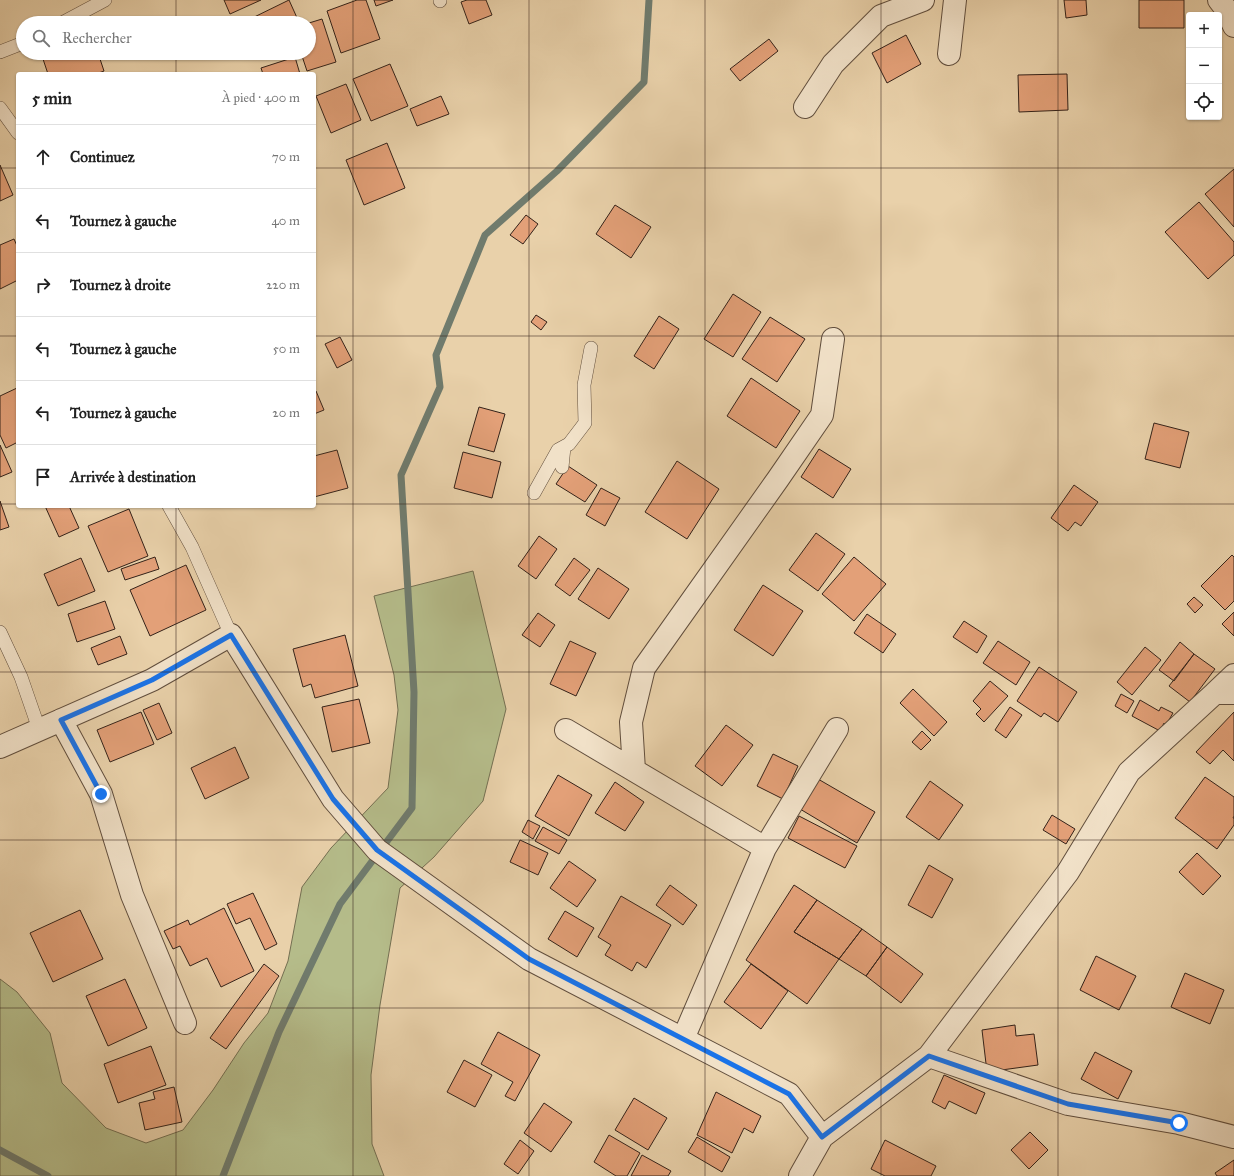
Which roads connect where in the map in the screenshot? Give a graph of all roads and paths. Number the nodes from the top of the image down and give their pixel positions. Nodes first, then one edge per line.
1 (105, 0) edge
2 (922, 0) edge
3 (955, 0) edge
4 (1219, 0) edge
5 (75, 16) edge
6 (1234, 26) edge
7 (16, 46) edge
8 (0, 52) edge
9 (949, 54) dead end
10 (805, 107) dead end
11 (0, 108) edge
12 (16, 130) edge
13 (833, 338) dead end
14 (592, 348) dead end
15 (564, 447) junction
16 (562, 467) dead end
17 (534, 493) dead end
18 (170, 508) edge
19 (0, 632) edge
20 (231, 635) junction
21 (1234, 675) edge
22 (1224, 693) edge
23 (61, 720) junction
24 (39, 729) junction
25 (837, 729) dead end
26 (566, 730) dead end
27 (0, 746) edge
28 (634, 770) junction
29 (765, 848) junction
30 (185, 1023) dead end
31 (683, 1039) junction
32 (929, 1056) junction
33 (822, 1137) junction
34 (1234, 1137) edge
35 (800, 1176) edge

1 - 5 lane
2 - 10 street
3 - 9 street
4 - 6 street
7 - 8 lane
11 - 12 lane
13 - 28 street
14 - 15 lane
15 - 16 lane
15 - 17 lane
18 - 20 lane
19 - 24 lane
20 - 23 street
20 - 31 street
21 - 22 street
22 - 32 street
23 - 24 street
23 - 30 street
24 - 27 street
25 - 29 street
26 - 28 street
28 - 29 street
29 - 31 street
31 - 33 street
32 - 33 street
32 - 34 street
33 - 35 street

